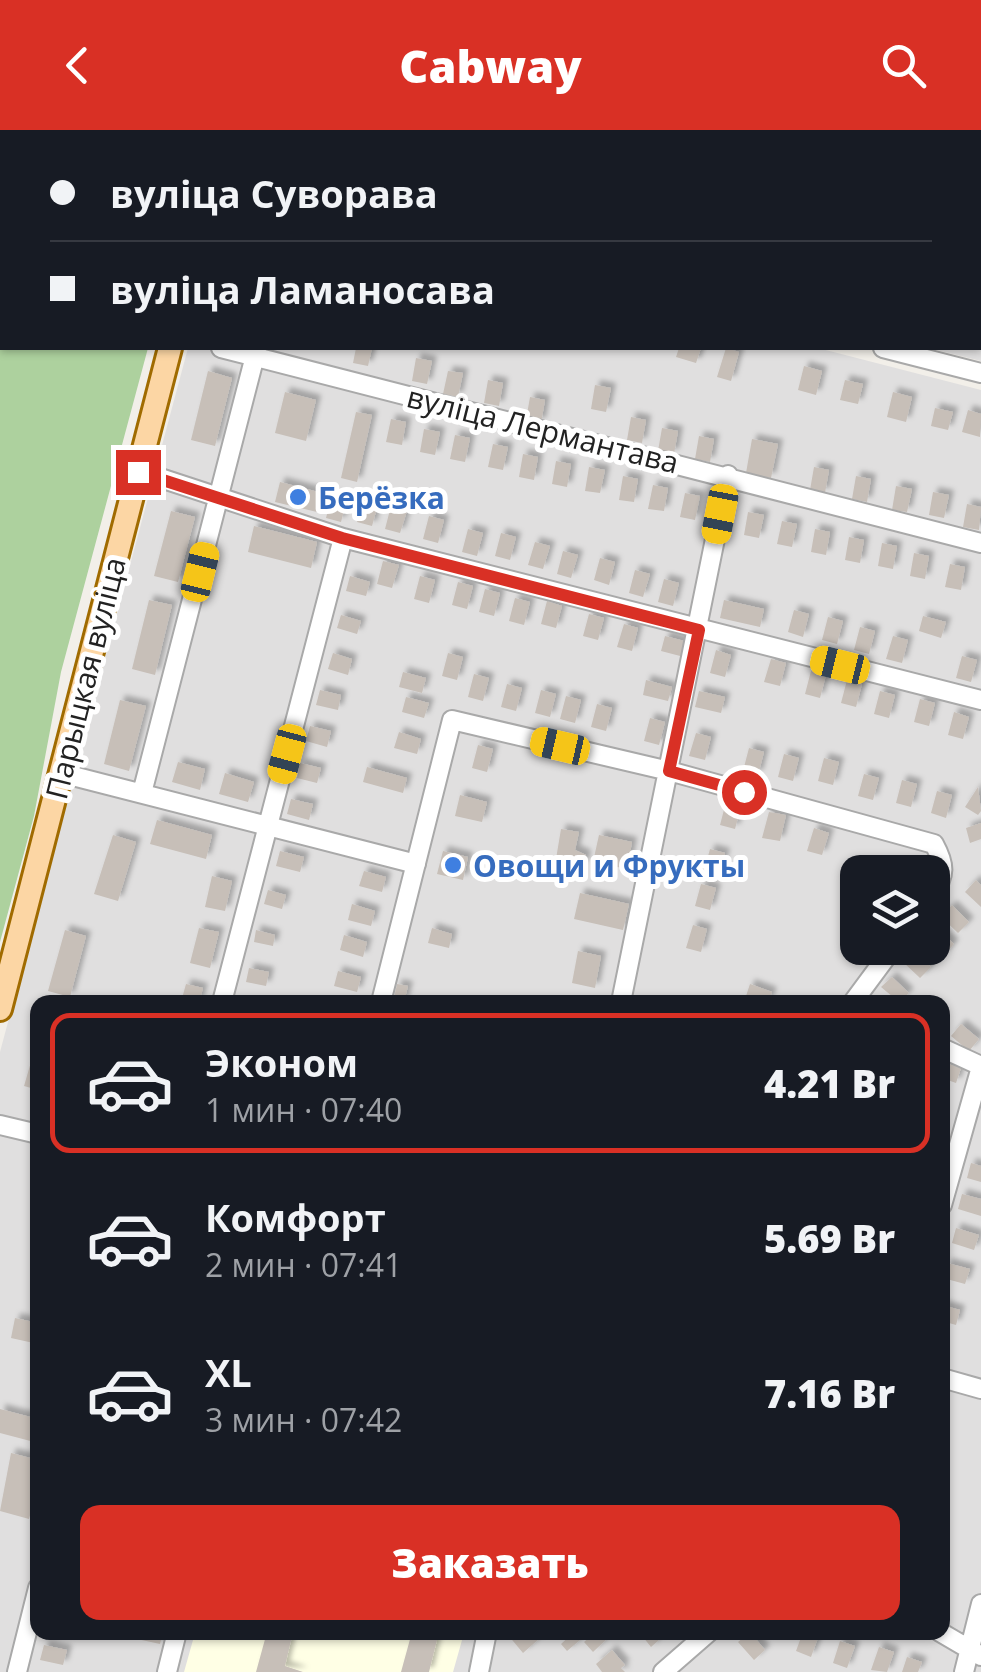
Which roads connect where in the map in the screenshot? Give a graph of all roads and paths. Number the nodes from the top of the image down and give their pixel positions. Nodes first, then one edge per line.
1 (169, 350) edge
2 (896, 350) edge
3 (256, 352) edge
4 (981, 373) edge
5 (138, 472) junction
6 (728, 475) junction
7 (219, 498) junction
8 (342, 538) junction
9 (981, 542) edge
10 (699, 630) junction
11 (981, 700) edge
12 (669, 771) junction
13 (61, 772) junction
14 (142, 793) junction
15 (269, 826) junction
16 (940, 855) edge
17 (416, 864) junction
18 (881, 965) edge
19 (224, 995) edge
20 (383, 995) edge
21 (622, 995) edge
22 (858, 995) edge
23 (0, 1009) edge
24 (950, 1052) edge
25 (981, 1067) edge
26 (0, 1125) edge
27 (30, 1132) edge
28 (950, 1177) edge
29 (950, 1380) edge
30 (981, 1389) edge
31 (981, 1604) edge
32 (30, 1620) edge
33 (950, 1638) edge
34 (175, 1640) edge
35 (485, 1640) edge
36 (700, 1640) edge
37 (975, 1652) edge
38 (17, 1672) edge
39 (167, 1672) edge
40 (478, 1672) edge
41 (664, 1672) edge
42 (964, 1672) edge

1 - 5 main road, Парыцкая вуліца
2 - 4 street
3 - 6 street, вуліца Лермантава
3 - 7 street
5 - 7 street
5 - 13 main road, Парыцкая вуліца
6 - 9 street, вуліца Лермантава
6 - 10 street
7 - 8 street
7 - 14 street
8 - 10 street
8 - 15 street
10 - 11 street
10 - 12 street
12 - 16 street
12 - 17 street
12 - 21 street
13 - 14 street
13 - 23 main road, Парыцкая вуліца
14 - 15 street
15 - 17 street
15 - 19 street
17 - 20 street
18 - 22 street
24 - 25 street
25 - 28 street
26 - 27 street
29 - 30 street
31 - 37 street
32 - 38 street
33 - 37 street
34 - 39 street
35 - 40 street
36 - 41 street
37 - 42 street

